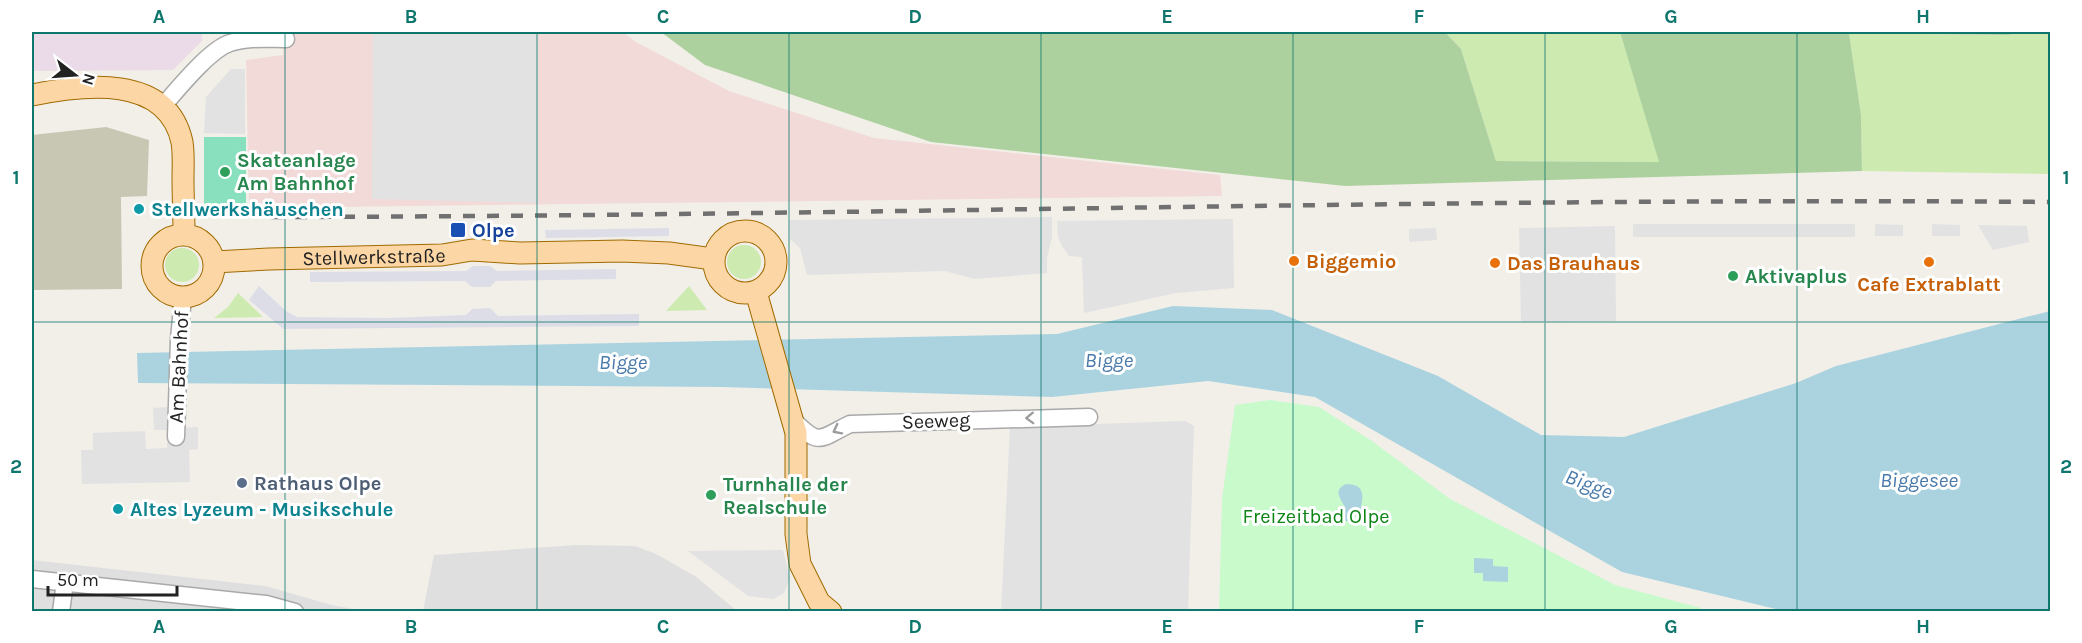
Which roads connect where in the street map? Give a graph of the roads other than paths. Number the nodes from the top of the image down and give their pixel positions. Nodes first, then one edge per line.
1 (286, 39) dead end
2 (32, 95) edge
3 (162, 106) junction
4 (184, 234) junction
5 (713, 260) junction
6 (214, 262) junction
7 (756, 292) junction
8 (183, 297) junction
9 (1089, 417) dead end
10 (793, 418) junction
11 (176, 437) dead end
12 (32, 579) edge
13 (65, 582) junction
14 (267, 608) edge
15 (61, 612) edge
16 (295, 612) edge
17 (831, 612) edge

1 - 3 street
2 - 3 main road
3 - 4 main road
4 - 6 main road
4 - 8 main road
5 - 6 main road, Stellwerkstraße
5 - 7 main road
5 - 7 main road
6 - 8 main road
7 - 10 main road
8 - 11 street, Am Bahnhof
9 -> 10 street, Seeweg
10 - 17 main road
12 - 13 street
13 - 14 street
13 - 15 street
14 - 16 street

